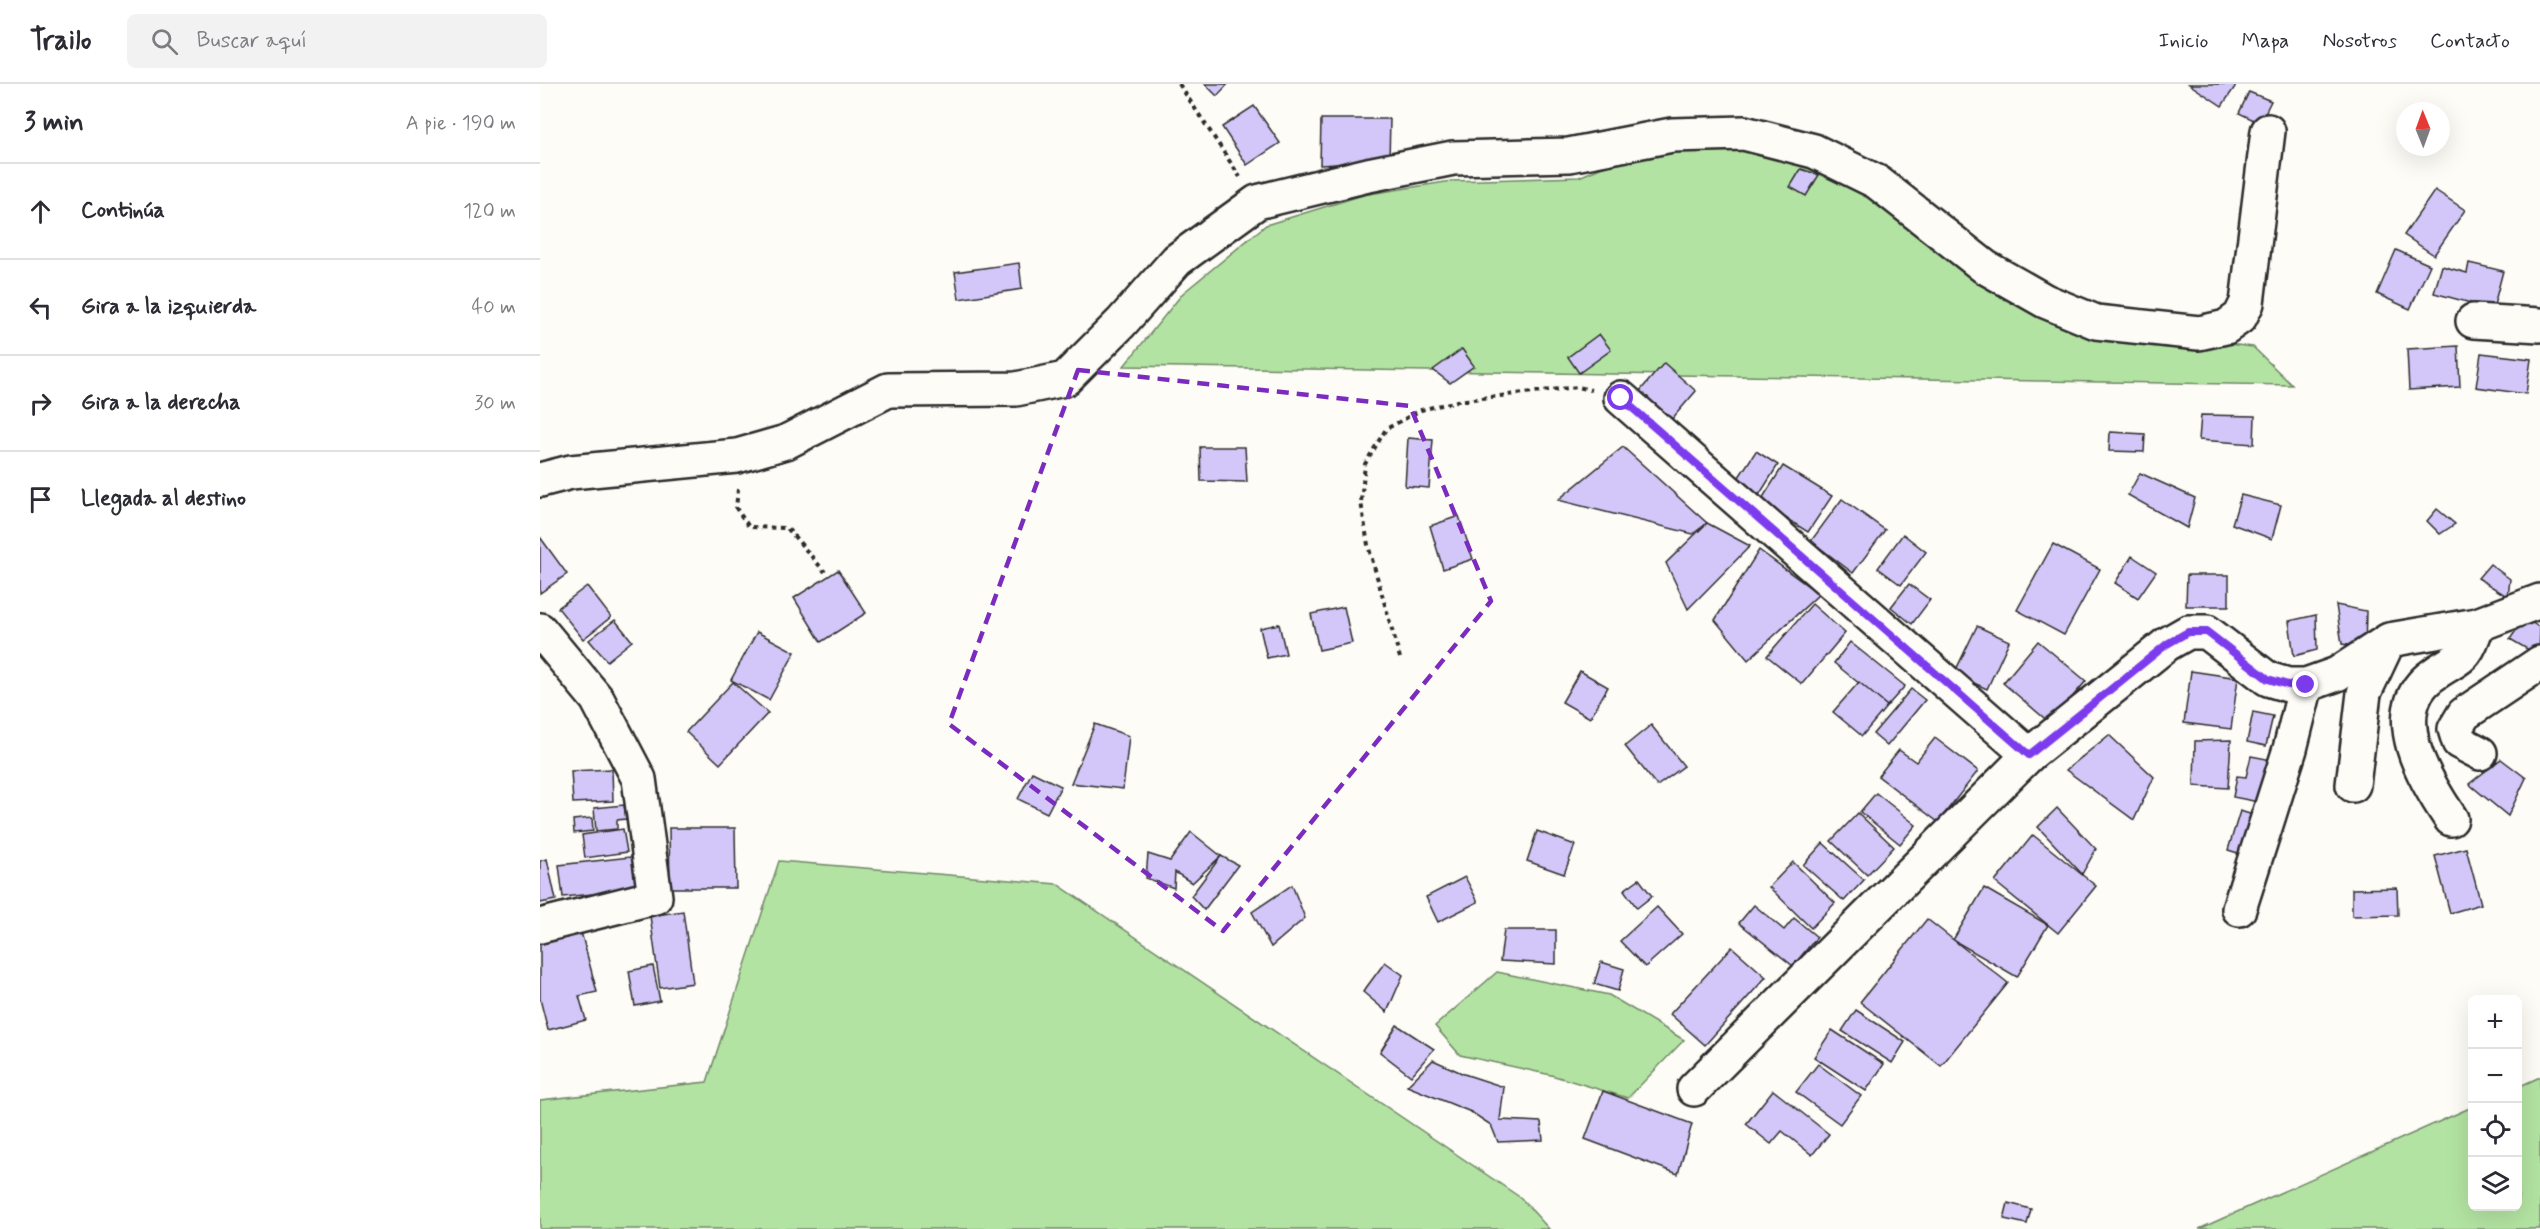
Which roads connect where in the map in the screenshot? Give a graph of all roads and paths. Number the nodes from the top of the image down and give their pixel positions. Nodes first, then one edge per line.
1 (1179, 84) edge
2 (2268, 131) dead end
3 (1257, 202) junction
4 (2473, 321) dead end
5 (2540, 325) edge
6 (1621, 398) joint
7 (741, 455) junction
8 (540, 480) edge
9 (825, 572) dead end
10 (2540, 601) edge
11 (2477, 625) junction
12 (540, 630) edge
13 (2389, 640) junction
14 (1400, 658) dead end
15 (2540, 663) edge
16 (2306, 685) junction
17 (2480, 753) dead end
18 (2029, 755) junction
19 (2353, 785) dead end
20 (2451, 819) dead end
21 (2239, 909) dead end
22 (540, 926) edge
23 (1694, 1089) dead end

1 - 3 path
2 - 3 street
3 - 7 street
4 - 5 street
6 - 14 path
6 - 18 street
7 - 8 street
7 - 9 path
10 - 11 street
11 - 13 street
11 - 20 street
12 - 22 street
13 - 16 street
13 - 19 street
15 - 17 street
16 - 18 street
16 - 21 street
18 - 23 street

